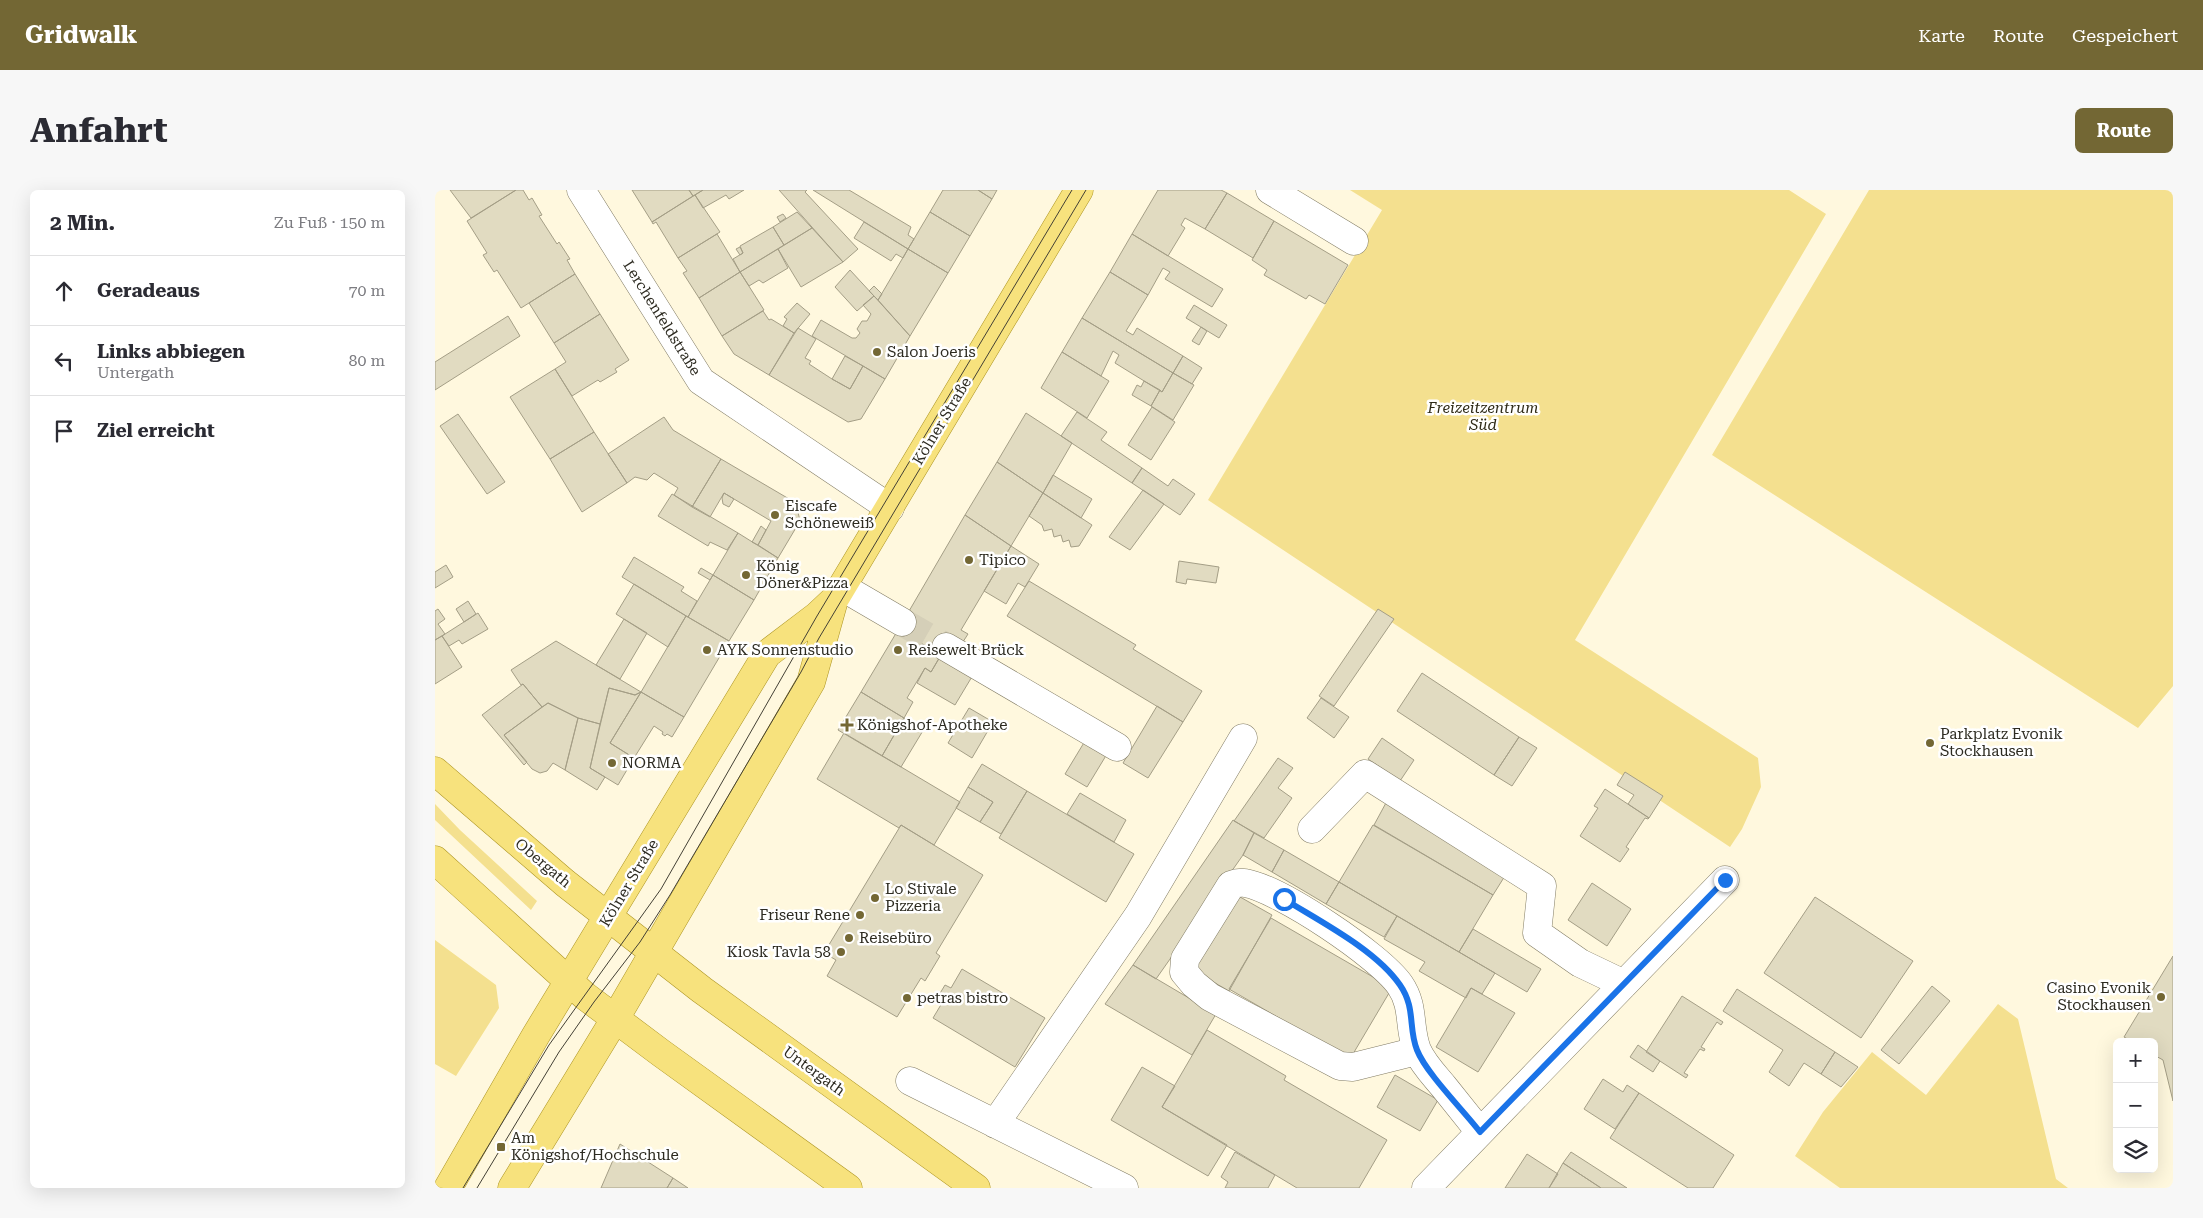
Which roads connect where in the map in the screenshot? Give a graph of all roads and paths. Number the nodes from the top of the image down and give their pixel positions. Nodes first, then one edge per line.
1 (581, 190) edge
2 (1079, 190) edge
3 (1270, 190) edge
4 (1354, 241) dead end
5 (890, 508) junction
6 (838, 593) junction
7 (902, 622) tunnel mouth
8 (946, 647) tunnel mouth
9 (1243, 738) dead end
10 (1117, 747) dead end
11 (435, 771) edge
12 (1312, 829) dead end
13 (435, 860) edge
14 (1725, 880) dead end
15 (609, 917) junction
16 (654, 952) junction
17 (568, 982) junction
18 (1623, 984) junction
19 (615, 1019) junction
20 (1417, 1052) junction
21 (910, 1081) dead end
22 (995, 1124) junction
23 (1480, 1132) junction
24 (448, 1188) edge
25 (511, 1188) edge
26 (848, 1188) edge
27 (976, 1188) edge
28 (1124, 1188) edge
29 (1426, 1188) edge

1 - 5 street, Lerchenfeldstraße
2 - 5 main road, Kölner Straße
3 - 4 street
5 - 6 main road, Kölner Straße
6 - 7 street
6 - 15 main road, Kölner Straße
6 - 16 main road, Kölner Straße
8 - 10 street
9 - 22 street
11 - 15 main road, Obergath
12 - 18 street
13 - 17 main road
14 - 18 street
15 - 16 main road, Obergath
15 - 17 main road, Kölner Straße
16 - 19 main road, Kölner Straße
16 - 27 main road, Untergath
17 - 19 main road
17 - 24 main road, Kölner Straße
18 - 23 street
19 - 25 main road, Kölner Straße
19 - 26 main road
20 - 20 street
20 - 23 street
21 - 22 street
22 - 28 street
23 - 29 street

